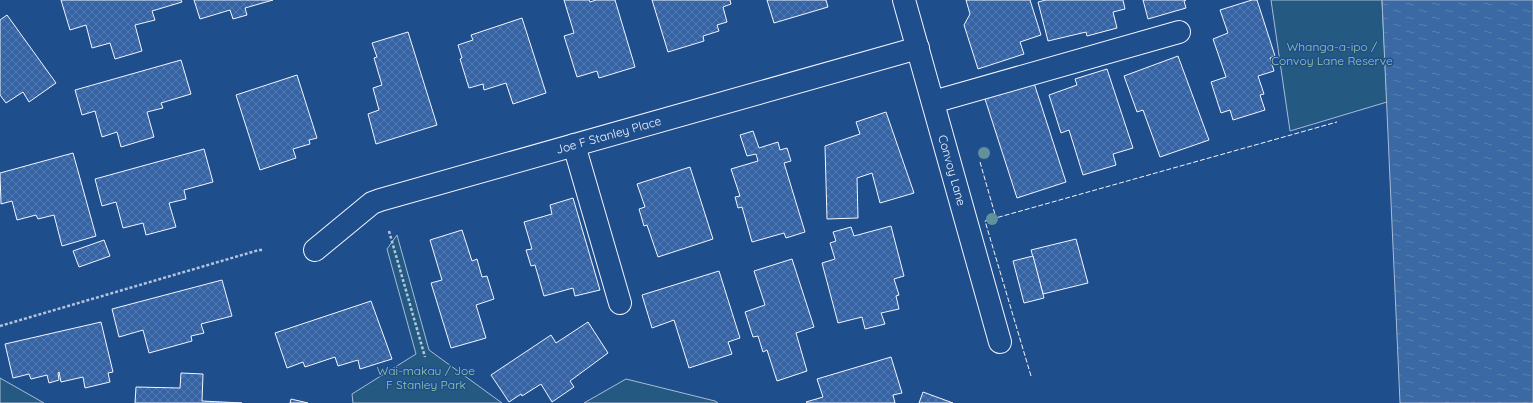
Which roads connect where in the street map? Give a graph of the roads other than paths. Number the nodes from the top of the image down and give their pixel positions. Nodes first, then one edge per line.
1 (904, 0) edge
2 (1179, 32) dead end
3 (918, 48) junction
4 (933, 102) junction
5 (574, 145) junction
6 (314, 250) dead end
7 (620, 303) dead end
8 (1000, 342) dead end

1 - 3 street, Convoy Lane
2 - 4 street
3 - 4 street, Convoy Lane
3 - 5 street, Joe F Stanley Place
4 - 8 street, Convoy Lane
5 - 6 street, Joe F Stanley Place
5 - 7 street

